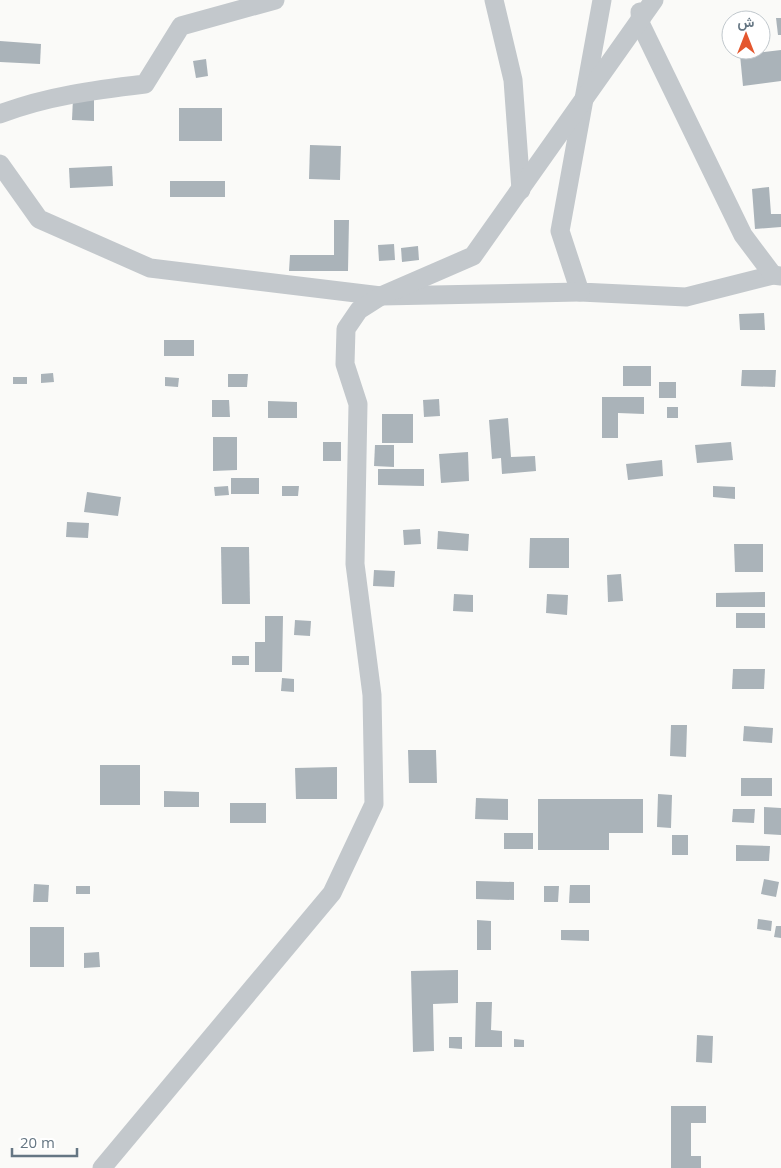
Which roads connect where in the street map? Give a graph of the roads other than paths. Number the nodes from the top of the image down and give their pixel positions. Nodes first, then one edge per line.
1 (275, 0) edge
2 (494, 0) edge
3 (602, 0) edge
4 (639, 0) edge
5 (654, 0) edge
6 (640, 20) junction
7 (582, 102) junction
8 (0, 114) edge
9 (0, 164) edge
10 (520, 190) junction
11 (777, 275) edge
12 (580, 292) junction
13 (381, 296) junction
14 (102, 1168) edge

1 - 8 street
2 - 10 street
3 - 7 street
4 - 6 street
5 - 6 street
6 - 7 street
6 - 11 street
7 - 10 street
7 - 12 street
9 - 13 street
10 - 13 street
11 - 12 street
12 - 13 street
13 - 14 street

